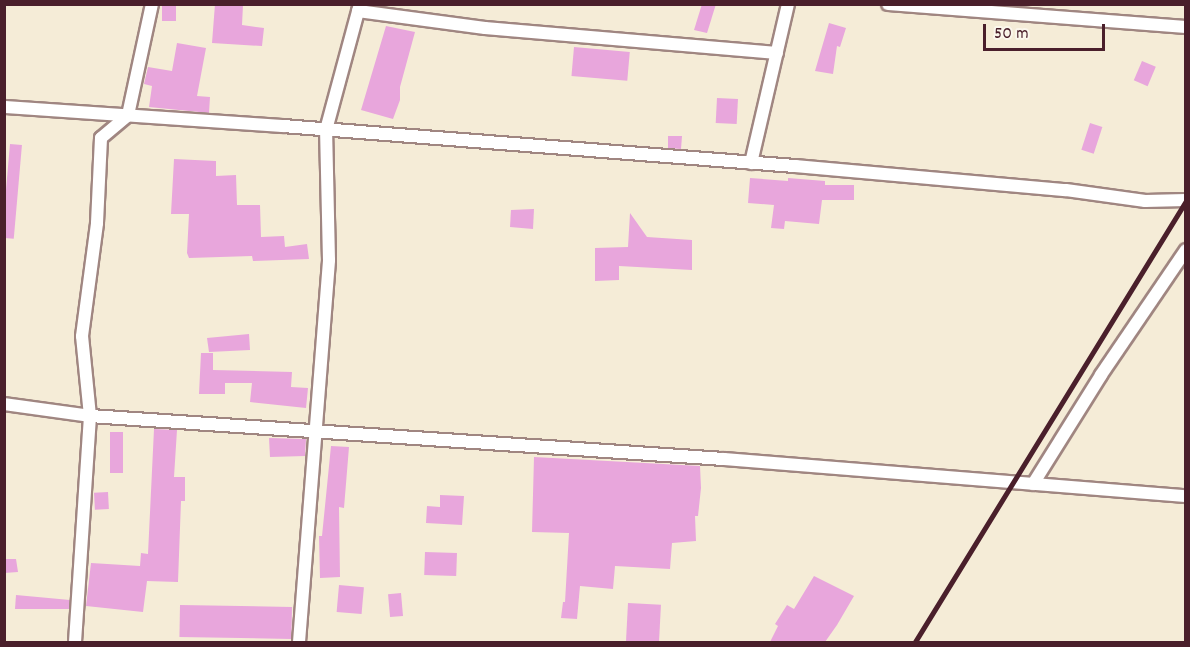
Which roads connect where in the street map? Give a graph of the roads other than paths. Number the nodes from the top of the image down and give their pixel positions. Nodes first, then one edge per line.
1 (152, 4) edge
2 (788, 4) edge
3 (888, 4) edge
4 (359, 8) edge
5 (1185, 27) edge
6 (777, 53) junction
7 (4, 107) edge
8 (128, 115) junction
9 (326, 130) junction
10 (751, 163) junction
11 (1185, 200) edge
12 (1185, 250) edge
13 (4, 404) edge
14 (90, 416) junction
15 (317, 432) junction
16 (1033, 484) junction
17 (1185, 496) edge
18 (75, 642) edge
19 (299, 642) edge

1 - 8 street
2 - 6 street
3 - 5 street
4 - 6 street
4 - 9 street
6 - 10 street
7 - 8 street
8 - 9 street
8 - 14 street
9 - 10 street
9 - 15 street
10 - 11 street
12 - 16 street
13 - 14 street
14 - 15 street
14 - 18 street
15 - 16 street
15 - 19 street
16 - 17 street

